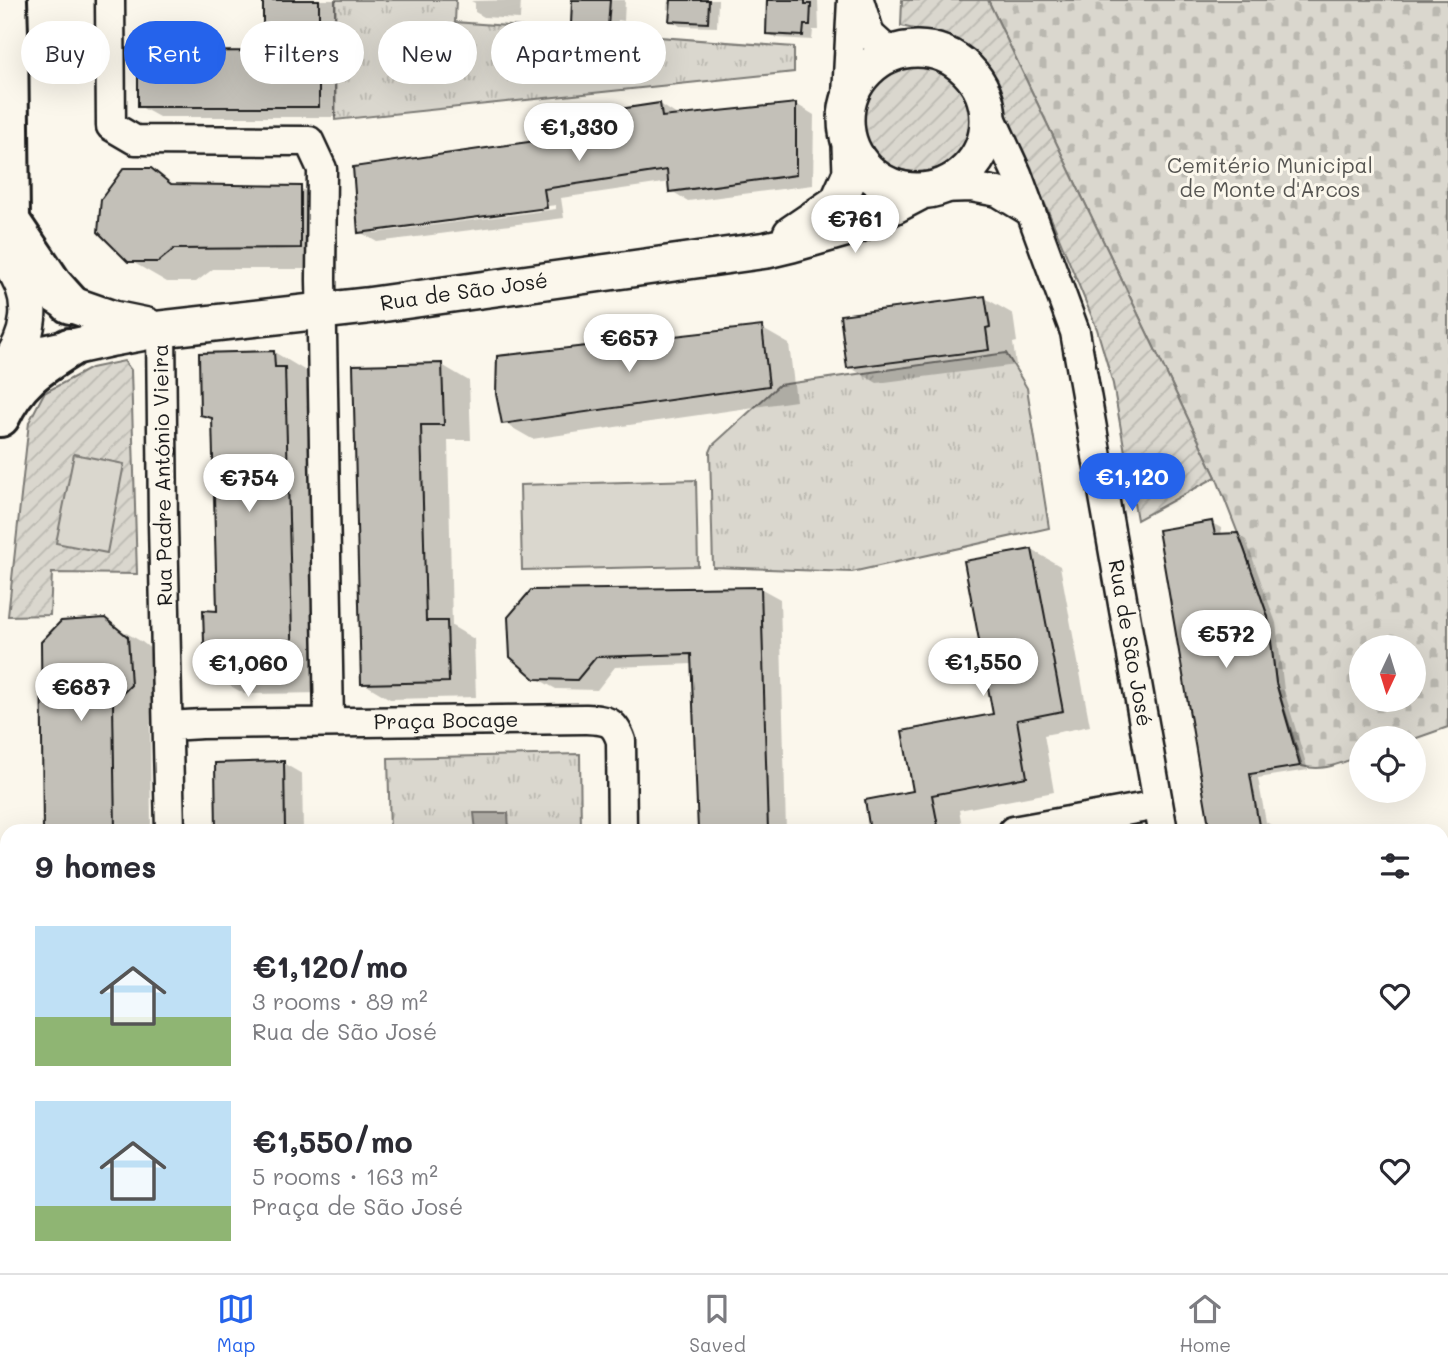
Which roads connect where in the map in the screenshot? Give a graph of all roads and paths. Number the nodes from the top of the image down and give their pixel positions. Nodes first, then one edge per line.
1 (6, 0) edge
2 (110, 0) edge
3 (852, 0) edge
4 (859, 0) edge
5 (891, 54) junction
6 (847, 96) junction
7 (988, 111) junction
8 (850, 146) junction
9 (929, 191) junction
10 (1031, 212) junction
11 (767, 250) junction
12 (8, 251) edge
13 (70, 304) joint
14 (322, 311) junction
15 (161, 329) junction
16 (69, 348) junction
17 (4, 377) edge
18 (0, 417) edge
19 (329, 722) junction
20 (169, 726) junction
21 (1161, 818) edge
22 (170, 824) edge
23 (622, 824) edge
24 (1093, 824) edge

1 - 12 highway
2 - 14 street
3 - 6 street
4 - 5 street
5 - 6 street
5 - 7 street
6 - 8 street
7 - 9 street
7 - 10 street, Rua de São José
8 - 9 street
8 - 11 street, Rua de São José
9 - 10 street, Rua de São José
9 - 11 street, Rua de São José
10 - 21 street, Rua de São José
11 - 14 street, Rua de São José
12 - 13 highway
12 - 17 street
13 - 15 street, Rua de São José
14 - 15 street, Rua de São José
14 - 19 street
15 - 16 street, Rua de São José
15 - 20 street, Rua Padre António Vieira
16 - 17 street, Rua de São José
16 - 18 highway
19 - 20 street, Praça Bocage
19 - 23 street, Praça Bocage
20 - 22 street, Rua Padre António Vieira
21 - 24 street

